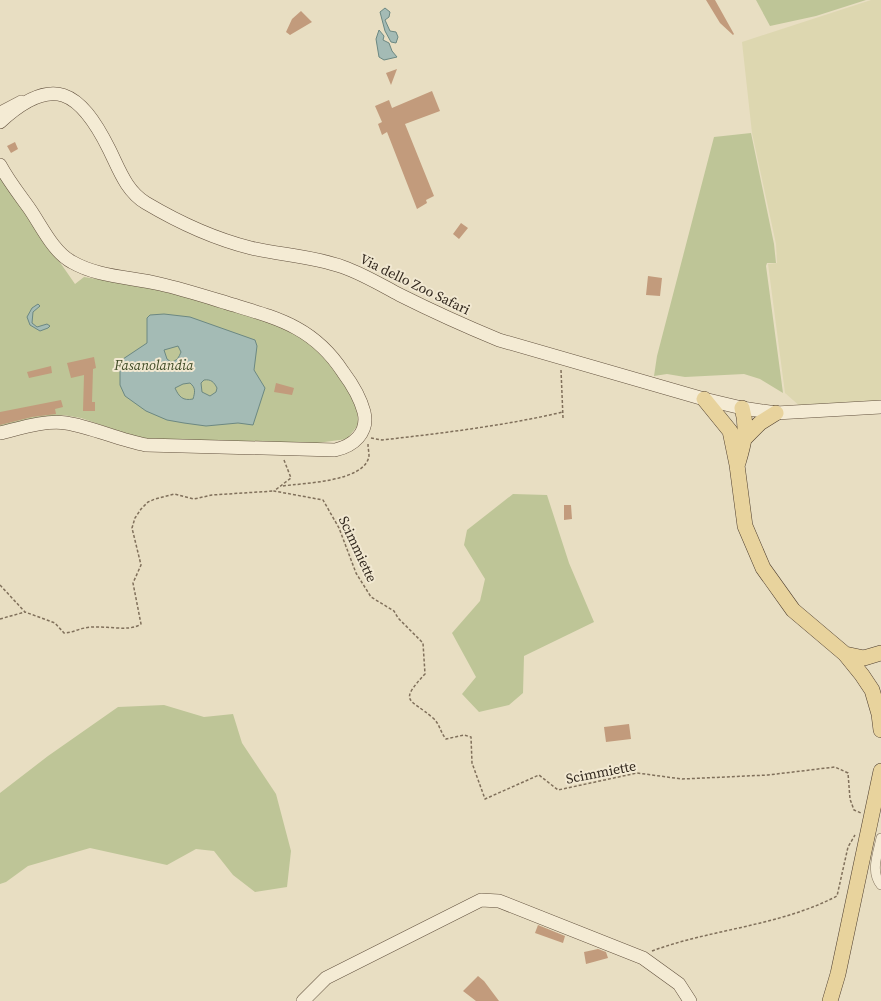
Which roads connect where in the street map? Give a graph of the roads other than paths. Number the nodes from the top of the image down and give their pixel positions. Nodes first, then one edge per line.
1 (59, 93) junction
2 (0, 111) edge
3 (0, 122) edge
4 (0, 165) edge
5 (704, 399) junction
6 (881, 407) edge
7 (742, 408) junction
8 (776, 413) junction
9 (730, 431) junction
10 (0, 433) edge
11 (745, 438) junction
12 (737, 465) junction
13 (845, 654) junction
14 (881, 654) edge
15 (881, 730) edge
16 (881, 772) edge
17 (874, 822) edge
18 (881, 838) edge
19 (881, 885) edge
20 (838, 974) junction
21 (303, 1001) edge
22 (690, 1001) edge
23 (830, 1001) edge
24 (836, 1001) edge

1 - 2 street
1 - 3 street
1 - 5 street, Via dello Zoo Safari
4 - 10 street
5 - 7 street, Via dello Zoo Safari
5 - 9 main road
6 - 8 street, Via dello Zoo Safari
7 - 8 street, Via dello Zoo Safari
7 - 9 main road
7 - 11 main road
8 - 11 main road
9 - 12 main road
11 - 12 main road
12 - 13 main road
13 - 14 main road
13 - 15 main road
16 - 17 main road
17 - 20 main road
18 - 19 street
20 - 23 main road
20 - 24 main road
21 - 22 street

